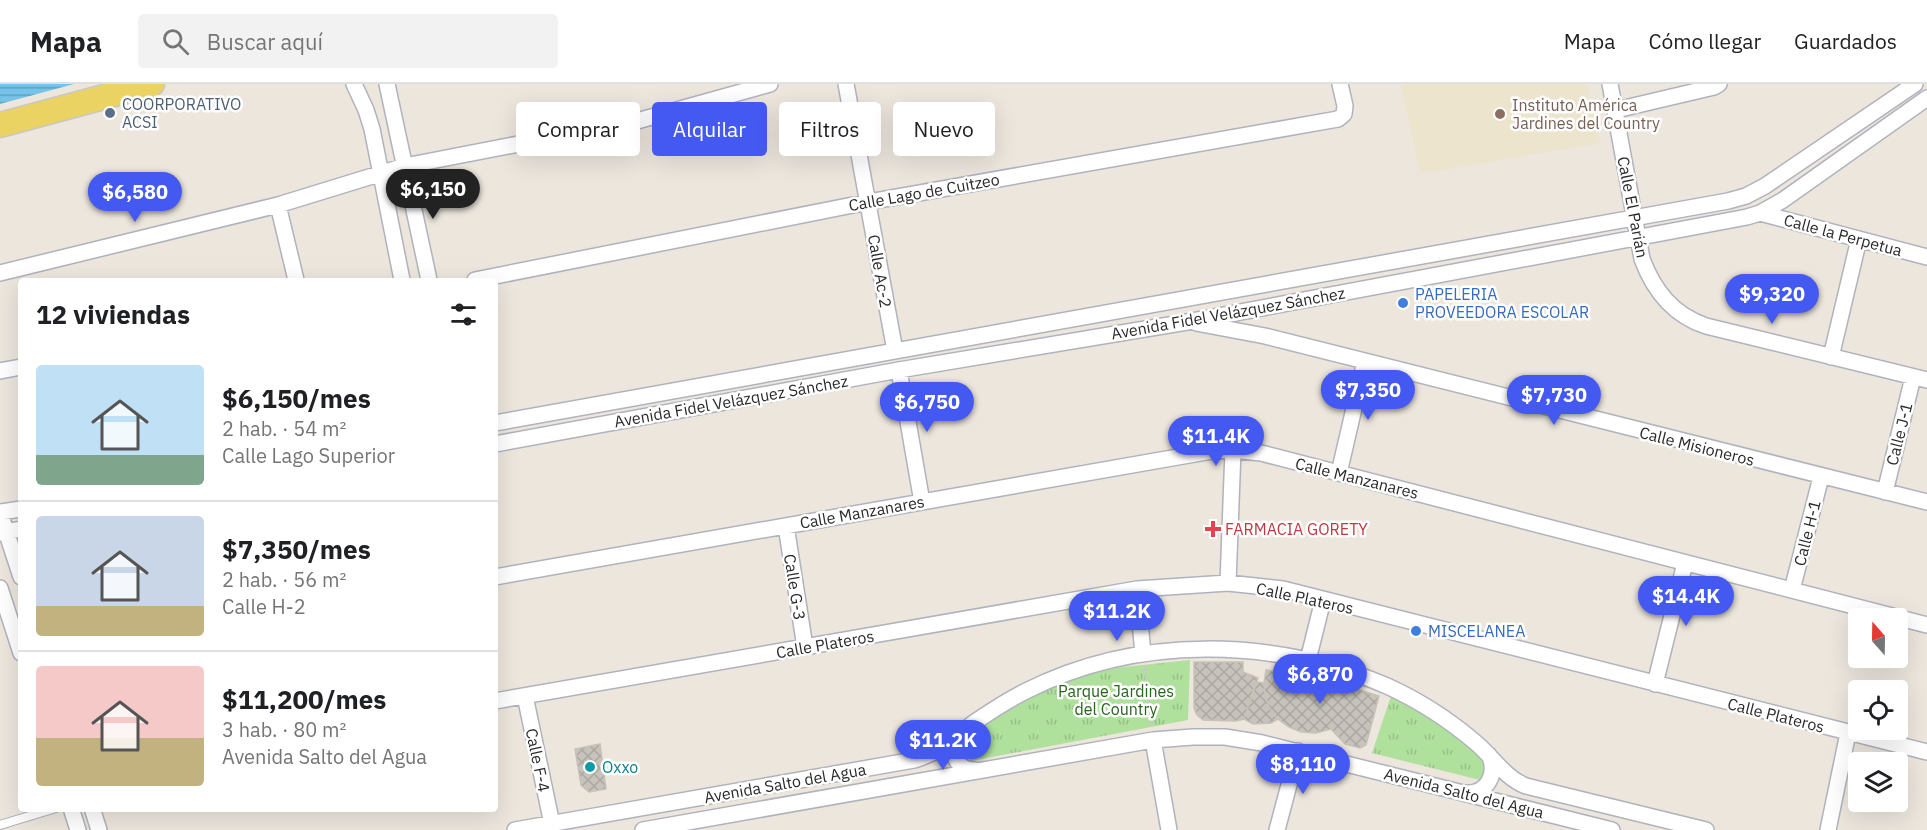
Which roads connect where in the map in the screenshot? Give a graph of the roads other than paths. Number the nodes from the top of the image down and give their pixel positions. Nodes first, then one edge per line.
1 (152, 84) edge
2 (354, 84) edge
3 (387, 84) edge
4 (770, 84) edge
5 (846, 84) edge
6 (1340, 84) edge
7 (1610, 84) edge
8 (1719, 84) edge
9 (1915, 84) edge
10 (1927, 98) edge
11 (1616, 110) junction
12 (0, 125) edge
13 (405, 166) junction
14 (381, 173) junction
15 (868, 202) junction
16 (278, 205) junction
17 (1760, 213) junction
18 (1634, 218) junction
19 (1638, 237) junction
20 (1859, 239) junction
21 (1927, 257) edge
22 (0, 273) edge
23 (296, 278) edge
24 (402, 278) edge
25 (429, 278) edge
26 (485, 278) edge
27 (1187, 322) junction
28 (977, 336) junction
29 (895, 351) junction
30 (980, 357) junction
31 (1831, 357) junction
32 (1365, 361) junction
33 (18, 368) edge
34 (899, 370) junction
35 (0, 371) edge
36 (1920, 379) edge
37 (543, 414) junction
38 (498, 422) edge
39 (547, 435) junction
40 (498, 443) edge
41 (1233, 450) junction
42 (1339, 474) junction
43 (1821, 477) junction
44 (1885, 492) junction
45 (922, 502) junction
46 (1927, 502) edge
47 (18, 509) edge
48 (0, 513) edge
49 (786, 526) junction
50 (9, 531) edge
51 (1685, 563) junction
52 (18, 566) edge
53 (498, 576) edge
54 (1228, 583) junction
55 (0, 588) edge
56 (1137, 589) junction
57 (1792, 590) junction
58 (1323, 600) junction
59 (1927, 625) edge
60 (18, 644) edge
61 (805, 647) junction
62 (1143, 654) junction
63 (1308, 660) junction
64 (1655, 684) junction
65 (525, 696) junction
66 (498, 700) edge
67 (1848, 733) joint
68 (958, 737) junction
69 (1153, 740) junction
70 (1877, 740) edge
71 (1298, 751) junction
72 (1927, 752) edge
73 (1489, 755) junction
74 (982, 770) junction
75 (760, 787) junction
76 (1463, 793) junction
77 (764, 809) junction
78 (43, 812) edge
79 (72, 812) edge
80 (93, 812) edge
81 (552, 824) junction
82 (0, 825) edge
83 (702, 825) edge
84 (1583, 826) edge
85 (78, 830) edge
86 (99, 830) edge
87 (515, 830) edge
88 (643, 830) edge
89 (1169, 830) edge
90 (1277, 830) edge
91 (1612, 830) edge
92 (1706, 830) edge
93 (1828, 830) edge

1 - 12 main road
2 - 14 street
3 - 13 street
4 - 13 street
5 - 15 street, Calle Ac-2
6 - 15 street, Calle Lago de Cuitzeo
7 - 11 street, Calle El Parián
8 - 11 street
9 - 18 street, Avenida Fidel Velázquez Sánchez
10 - 17 street, Avenida Fidel Velázquez Sánchez
11 - 18 street, Calle El Parián
13 - 14 street
13 - 25 street
14 - 16 street
14 - 24 street
15 - 26 street, Calle Lago de Cuitzeo
15 - 29 street, Calle Ac-2
16 - 22 street
16 - 23 street
17 - 19 street, Avenida Fidel Velázquez Sánchez
17 - 20 street, Calle la Perpetua
18 - 19 street, Calle El Parián
18 - 28 street, Avenida Fidel Velázquez Sánchez
19 - 27 street, Avenida Fidel Velázquez Sánchez
19 - 31 street, Calle El Parián
20 - 21 street, Calle la Perpetua
20 - 31 street
27 - 30 street, Avenida Fidel Velázquez Sánchez
27 - 32 street, Calle Misioneros
28 - 29 street, Avenida Fidel Velázquez Sánchez
28 - 30 street
29 - 37 street, Avenida Fidel Velázquez Sánchez
30 - 34 street, Avenida Fidel Velázquez Sánchez
31 - 36 street, Calle El Parián
32 - 42 street
32 - 43 street, Calle Misioneros
33 - 35 street
34 - 39 street, Avenida Fidel Velázquez Sánchez
34 - 45 street
36 - 44 street, Calle J-1
37 - 38 street, Avenida Fidel Velázquez Sánchez
37 - 39 street
39 - 40 street, Avenida Fidel Velázquez Sánchez
41 - 42 street, Calle Manzanares
41 - 45 street, Calle Manzanares
41 - 54 street
42 - 51 street, Calle Manzanares
43 - 44 street, Calle Misioneros
43 - 57 street, Calle H-1
44 - 46 street, Calle Misioneros
45 - 49 street, Calle Manzanares
47 - 48 street
48 - 50 street
49 - 53 street, Calle Manzanares
49 - 61 street, Calle G-3
50 - 52 street
51 - 57 street, Calle Manzanares
51 - 64 street
54 - 56 street, Calle Plateros
54 - 58 street, Calle Plateros
55 - 60 street
56 - 61 street, Calle Plateros
56 - 62 street
57 - 59 street, Calle Manzanares
58 - 63 street
58 - 64 street, Calle Plateros
61 - 65 street, Calle Plateros
62 - 63 street, Avenida Salto del Agua
62 - 68 street, Avenida Salto del Agua
63 - 73 street, Avenida Salto del Agua
64 - 67 street, Calle Plateros
65 - 66 street, Calle Plateros
65 - 81 street, Calle F-4
67 - 93 street
68 - 74 street
68 - 75 street, Avenida Salto del Agua
69 - 71 street, Avenida Salto del Agua
69 - 74 street, Avenida Salto del Agua
69 - 89 street
70 - 72 street, Calle Plateros
71 - 76 street, Avenida Salto del Agua
71 - 90 street
73 - 76 street
73 - 92 street, Avenida Salto del Agua
74 - 77 street, Avenida Salto del Agua
75 - 77 street
75 - 81 street, Avenida Salto del Agua
76 - 84 street, Avenida Salto del Agua
77 - 83 street, Avenida Salto del Agua
78 - 82 lane
79 - 85 street
80 - 86 street
81 - 87 street, Avenida Salto del Agua
83 - 88 street, Avenida Salto del Agua
84 - 91 street, Avenida Salto del Agua

